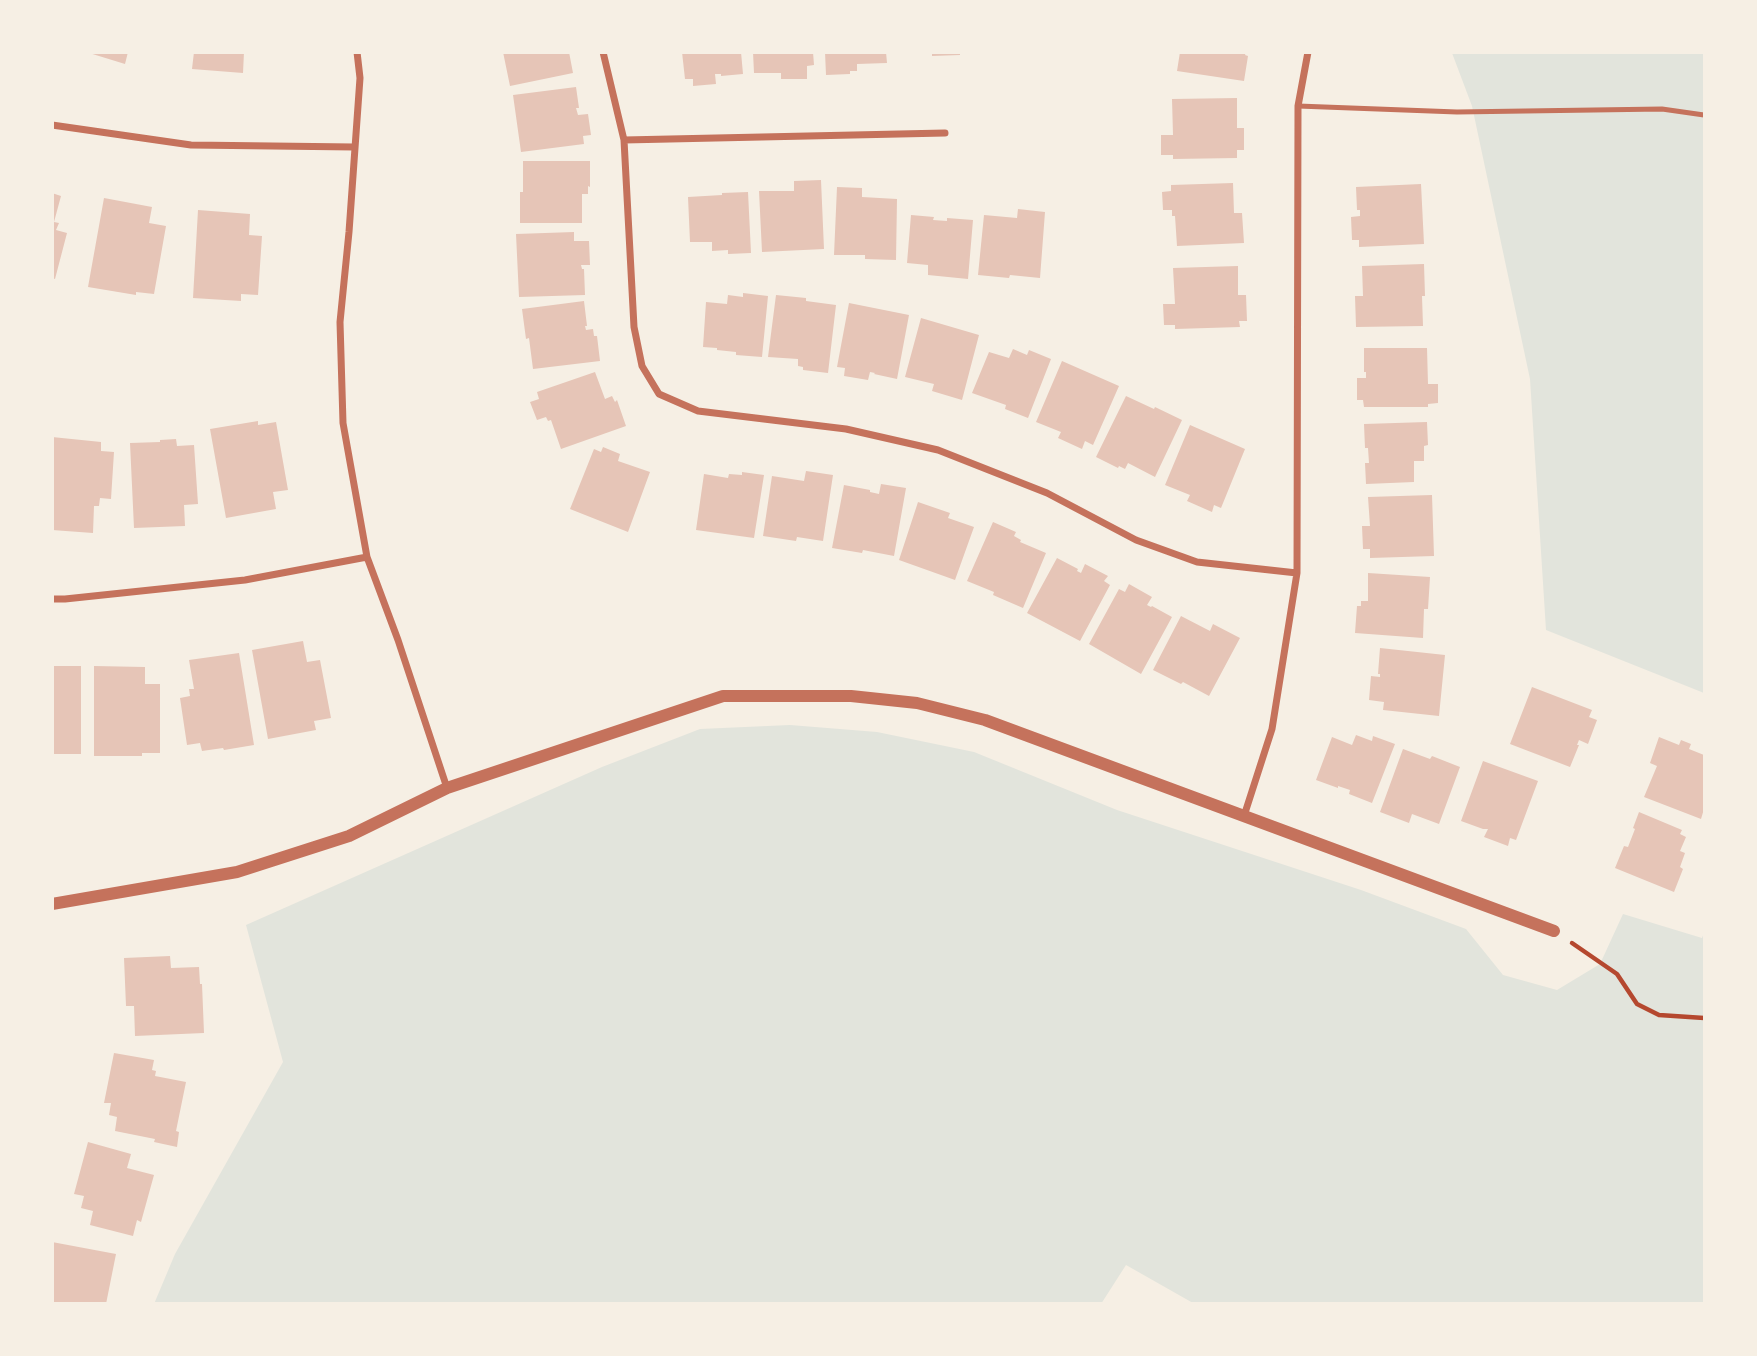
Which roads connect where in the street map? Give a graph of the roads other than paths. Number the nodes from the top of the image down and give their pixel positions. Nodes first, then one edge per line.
1 (357, 52) edge
2 (603, 52) edge
3 (1308, 52) edge
4 (1298, 107) junction
5 (1704, 115) edge
6 (52, 125) edge
7 (945, 133) dead end
8 (624, 140) junction
9 (354, 147) junction
10 (367, 558) junction
11 (1297, 573) junction
12 (52, 598) edge
13 (447, 789) junction
14 (1244, 816) junction
15 (52, 904) edge
16 (1554, 931) road end

1 - 9 street
2 - 8 street
3 - 4 street
4 - 5 lane
4 - 11 street
6 - 9 street
7 - 8 street
8 - 11 street
9 - 10 street
10 - 12 street
10 - 13 street
11 - 14 street
13 - 14 street
13 - 15 street
14 - 16 street

